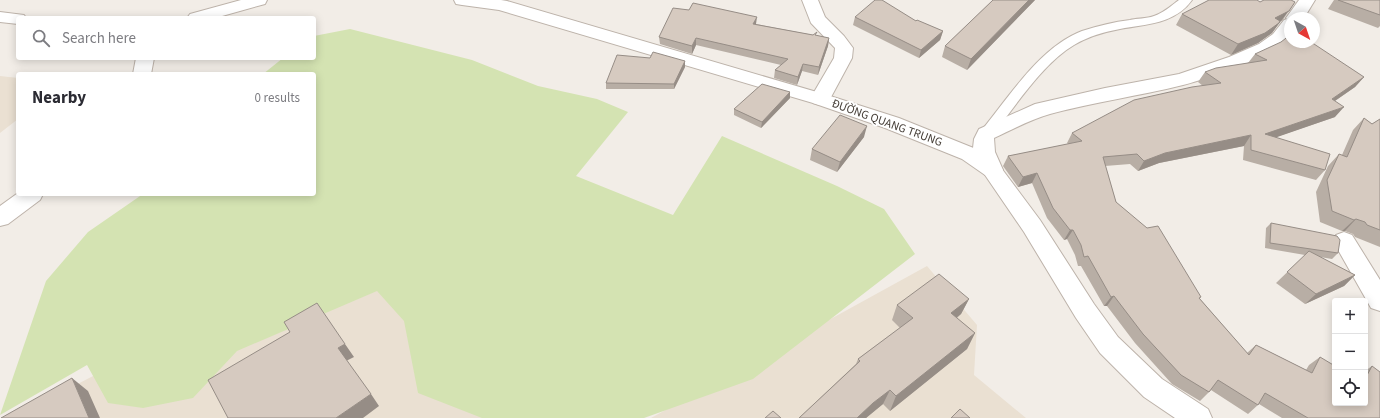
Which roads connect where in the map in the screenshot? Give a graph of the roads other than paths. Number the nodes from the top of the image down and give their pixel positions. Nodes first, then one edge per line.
1 (259, 0) edge
2 (462, 0) edge
3 (810, 0) edge
4 (1186, 0) edge
5 (1307, 0) edge
6 (1299, 12) edge
7 (203, 16) edge
8 (0, 17) edge
9 (16, 19) edge
10 (1284, 32) edge
11 (145, 60) edge
12 (142, 72) edge
13 (820, 99) junction
14 (986, 134) junction
15 (992, 170) junction
16 (29, 196) edge
17 (0, 218) edge
18 (1344, 241) dead end
19 (1380, 301) edge
20 (1198, 418) edge

1 - 7 street
2 - 13 street, ĐƯỜNG QUANG TRUNG
3 - 13 street
4 - 14 lane
5 - 6 street
8 - 9 street
10 - 14 street
11 - 12 street
13 - 15 street, ĐƯỜNG QUANG TRUNG
14 - 15 street
15 - 20 street, ĐƯỜNG QUANG TRUNG
16 - 17 street
18 - 19 street

